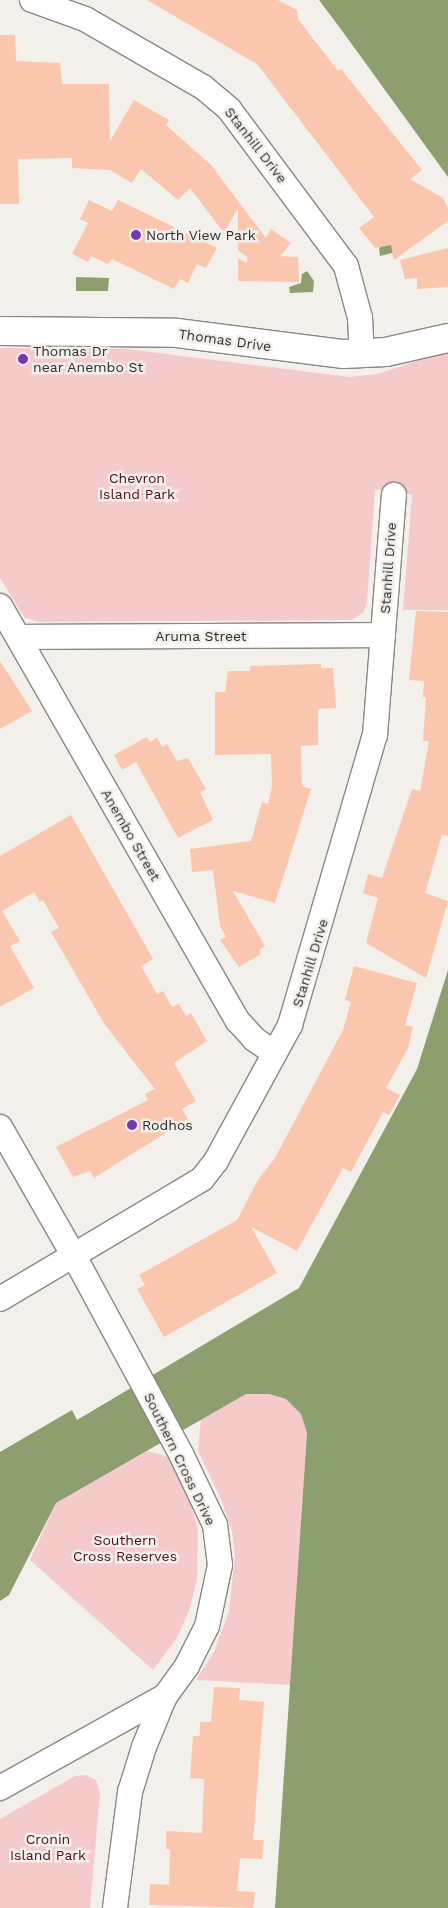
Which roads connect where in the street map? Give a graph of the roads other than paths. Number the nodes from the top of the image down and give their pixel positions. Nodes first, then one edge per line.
1 (32, 0) edge
2 (0, 331) edge
3 (448, 338) edge
4 (362, 354) junction
5 (394, 495) dead end
6 (0, 606) edge
7 (383, 635) junction
8 (18, 636) junction
9 (275, 1052) junction
10 (0, 1127) edge
11 (74, 1256) junction
12 (0, 1299) edge
13 (165, 1696) junction
14 (0, 1788) edge
15 (115, 1908) edge

1 - 4 street, Stanhill Drive
2 - 4 main road, Thomas Drive
3 - 4 main road, Thomas Drive
5 - 7 street, Stanhill Drive
6 - 8 street, Anembo Street
7 - 8 street, Aruma Street
7 - 9 street, Stanhill Drive
8 - 9 street, Anembo Street
9 - 11 street, Stanhill Drive
10 - 11 street, Southern Cross Drive
11 - 12 street, Stanhill Drive
11 - 13 street, Southern Cross Drive
13 - 14 street, Southern Cross Drive
13 - 15 street, Southern Cross Drive

